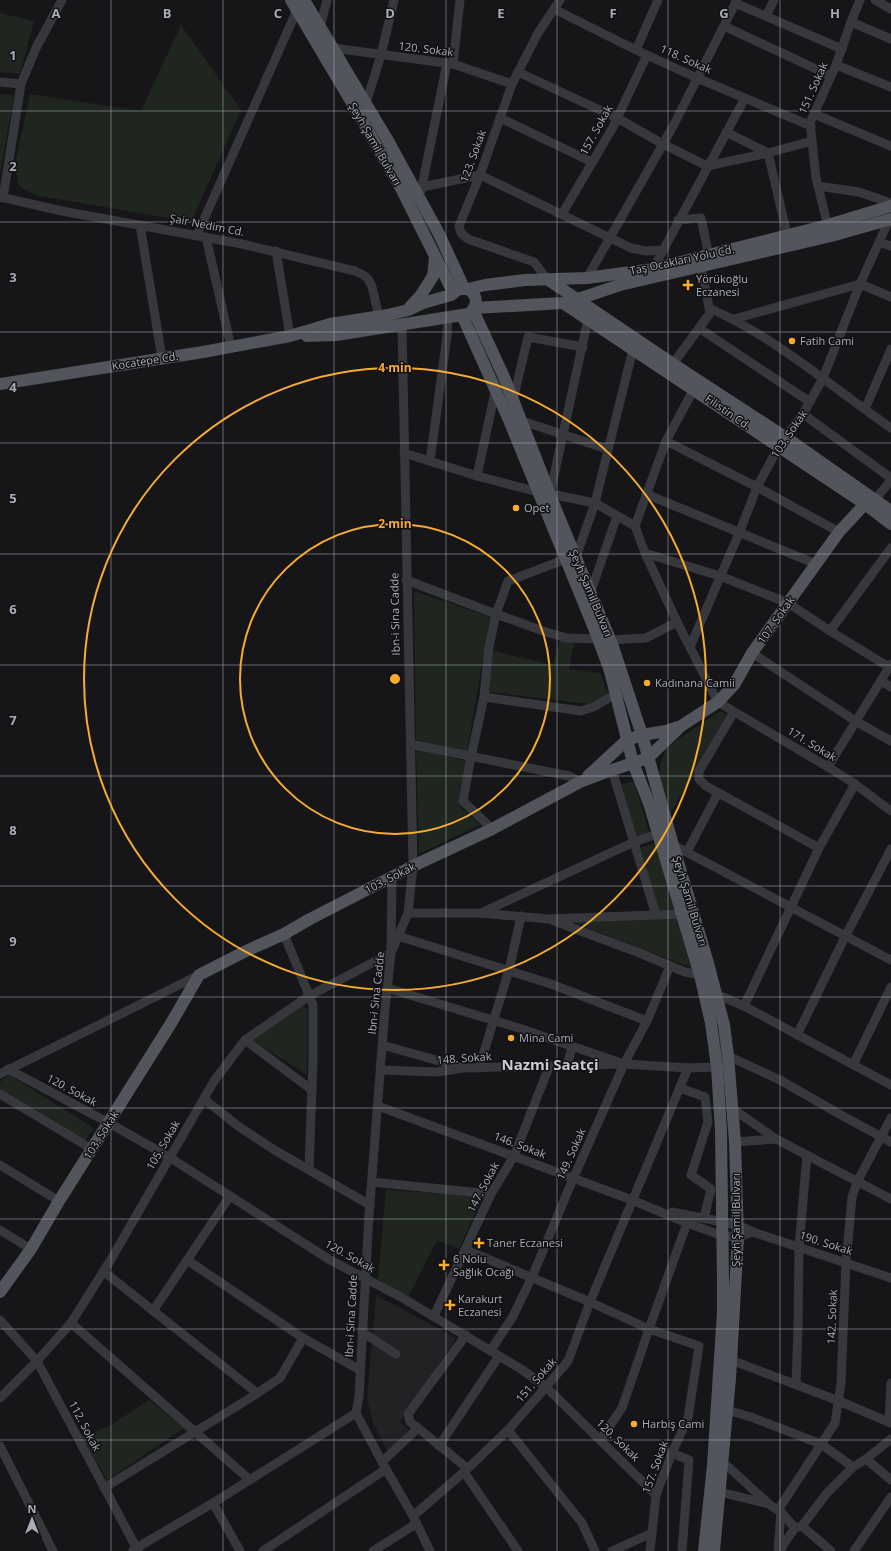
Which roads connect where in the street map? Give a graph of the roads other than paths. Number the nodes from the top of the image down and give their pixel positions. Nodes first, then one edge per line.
1 (62, 0) edge
2 (327, 0) edge
3 (394, 0) edge
4 (460, 0) edge
5 (559, 0) edge
6 (658, 0) edge
7 (774, 0) edge
8 (860, 0) edge
9 (875, 0) edge
10 (736, 1) edge
11 (297, 3) edge
12 (890, 6) edge
13 (554, 9) junction
14 (766, 16) junction
15 (851, 22) junction
16 (724, 26) junction
17 (320, 27) junction
18 (891, 39) edge
19 (333, 48) junction
20 (842, 49) junction
21 (636, 50) junction
22 (381, 55) junction
23 (647, 55) junction
24 (450, 63) junction
25 (836, 65) junction
26 (518, 72) junction
27 (831, 76) junction
28 (697, 78) junction
29 (0, 82) edge
30 (21, 84) junction
31 (512, 84) junction
32 (891, 87) edge
33 (745, 98) junction
34 (366, 103) junction
35 (814, 114) junction
36 (500, 118) junction
37 (617, 118) junction
38 (811, 126) junction
39 (726, 132) junction
40 (812, 141) junction
41 (663, 144) junction
42 (891, 146) edge
43 (768, 153) junction
44 (592, 162) junction
45 (707, 166) junction
46 (480, 175) junction
47 (818, 186) junction
48 (421, 192) junction
49 (2, 198) edge
50 (891, 205) edge
51 (562, 214) junction
52 (678, 220) junction
53 (890, 220) edge
54 (140, 225) junction
55 (829, 231) junction
56 (787, 234) junction
57 (202, 236) junction
58 (610, 238) junction
59 (879, 242) junction
60 (891, 246) edge
61 (663, 250) junction
62 (276, 251) junction
63 (709, 256) junction
64 (435, 258) junction
65 (701, 266) junction
66 (654, 268) junction
67 (587, 278) junction
68 (547, 279) junction
69 (860, 284) junction
70 (459, 291) junction
71 (891, 297) edge
72 (578, 299) junction
73 (563, 303) junction
74 (709, 308) junction
75 (474, 309) junction
76 (408, 310) junction
77 (380, 316) junction
78 (456, 316) junction
79 (588, 318) junction
80 (734, 319) junction
81 (402, 324) junction
82 (699, 328) junction
83 (290, 336) junction
84 (231, 347) junction
85 (583, 348) junction
86 (633, 349) junction
87 (891, 349) edge
88 (162, 358) junction
89 (889, 362) edge
90 (673, 364) junction
91 (823, 378) junction
92 (0, 384) edge
93 (694, 389) junction
94 (495, 392) junction
95 (513, 400) junction
96 (810, 402) junction
97 (865, 409) junction
98 (803, 414) junction
99 (522, 421) junction
100 (891, 428) edge
101 (564, 434) junction
102 (785, 437) junction
103 (666, 441) junction
104 (778, 448) junction
105 (607, 449) junction
106 (404, 453) junction
107 (430, 461) junction
108 (477, 476) junction
109 (891, 479) edge
110 (757, 486) junction
111 (538, 492) junction
112 (550, 494) junction
113 (646, 494) junction
114 (870, 502) junction
115 (594, 503) junction
116 (891, 511) edge
117 (617, 516) junction
118 (891, 524) edge
119 (634, 526) junction
120 (740, 532) junction
121 (839, 532) junction
122 (891, 548) edge
123 (645, 553) junction
124 (571, 558) junction
125 (816, 564) junction
126 (720, 576) junction
127 (406, 580) junction
128 (591, 591) junction
129 (788, 603) junction
130 (496, 614) junction
131 (677, 622) junction
132 (830, 631) junction
133 (598, 639) junction
134 (610, 640) junction
135 (690, 648) junction
136 (752, 653) junction
137 (890, 666) edge
138 (881, 681) junction
139 (891, 687) edge
140 (616, 694) junction
141 (484, 697) junction
142 (718, 702) junction
143 (734, 712) junction
144 (857, 722) junction
145 (681, 726) junction
146 (642, 735) junction
147 (627, 740) junction
148 (891, 741) edge
149 (410, 744) junction
150 (471, 757) junction
151 (648, 758) junction
152 (633, 763) junction
153 (828, 767) junction
154 (612, 770) junction
155 (580, 782) junction
156 (855, 784) junction
157 (718, 793) junction
158 (891, 811) edge
159 (492, 829) junction
160 (657, 834) junction
161 (634, 842) junction
162 (673, 846) junction
163 (819, 848) junction
164 (891, 849) edge
165 (687, 852) junction
166 (413, 866) junction
167 (392, 877) junction
168 (790, 908) junction
169 (408, 913) junction
170 (480, 913) junction
171 (681, 914) junction
172 (656, 915) junction
173 (521, 916) junction
174 (549, 919) junction
175 (284, 934) junction
176 (398, 936) junction
177 (845, 937) junction
178 (391, 953) junction
179 (891, 960) edge
180 (670, 966) junction
181 (509, 970) junction
182 (200, 975) junction
183 (700, 975) junction
184 (891, 987) edge
185 (387, 988) junction
186 (716, 994) junction
187 (310, 996) junction
188 (744, 1006) junction
189 (493, 1020) junction
190 (647, 1020) junction
191 (797, 1035) junction
192 (245, 1040) junction
193 (382, 1045) junction
194 (572, 1047) junction
195 (728, 1056) junction
196 (624, 1064) junction
197 (853, 1065) junction
198 (567, 1066) junction
199 (549, 1067) junction
200 (464, 1068) junction
201 (480, 1068) junction
202 (688, 1068) junction
203 (717, 1068) junction
204 (380, 1070) junction
205 (4, 1072) edge
206 (891, 1085) edge
207 (680, 1088) junction
208 (312, 1090) junction
209 (0, 1094) edge
210 (204, 1099) junction
211 (378, 1106) junction
212 (733, 1110) junction
213 (891, 1118) edge
214 (109, 1123) junction
215 (881, 1136) junction
216 (776, 1139) junction
217 (735, 1142) junction
218 (891, 1142) edge
219 (92, 1149) junction
220 (514, 1156) junction
221 (807, 1156) junction
222 (169, 1157) junction
223 (0, 1165) edge
224 (309, 1169) junction
225 (573, 1179) junction
226 (858, 1180) junction
227 (372, 1182) junction
228 (491, 1194) junction
229 (230, 1196) junction
230 (891, 1199) edge
231 (632, 1200) junction
232 (59, 1201) junction
233 (370, 1205) junction
234 (653, 1208) junction
235 (704, 1218) junction
236 (722, 1221) junction
237 (687, 1223) junction
238 (0, 1230) edge
239 (738, 1231) junction
240 (723, 1236) junction
241 (799, 1247) junction
242 (31, 1249) junction
243 (466, 1250) junction
244 (187, 1260) junction
245 (846, 1263) junction
246 (103, 1271) junction
247 (532, 1277) junction
248 (365, 1278) junction
249 (891, 1278) edge
250 (0, 1292) edge
251 (590, 1302) junction
252 (154, 1311) junction
253 (434, 1316) junction
254 (0, 1320) edge
255 (72, 1323) junction
256 (649, 1329) junction
257 (362, 1332) junction
258 (466, 1335) junction
259 (303, 1338) junction
260 (491, 1350) junction
261 (396, 1354) dead end
262 (499, 1356) junction
263 (731, 1360) junction
264 (37, 1361) junction
265 (360, 1370) junction
266 (891, 1383) edge
267 (796, 1385) junction
268 (546, 1387) junction
269 (257, 1393) junction
270 (0, 1398) edge
271 (839, 1401) junction
272 (727, 1410) junction
273 (356, 1413) junction
274 (890, 1423) edge
275 (418, 1428) junction
276 (508, 1430) junction
277 (196, 1432) junction
278 (891, 1439) edge
279 (600, 1440) junction
280 (821, 1444) junction
281 (0, 1446) edge
282 (439, 1446) junction
283 (672, 1453) junction
284 (866, 1458) junction
285 (722, 1462) junction
286 (384, 1465) junction
287 (852, 1467) junction
288 (466, 1470) junction
289 (250, 1480) junction
290 (891, 1480) edge
291 (104, 1488) junction
292 (720, 1492) junction
293 (656, 1495) junction
294 (891, 1497) edge
295 (213, 1503) junction
296 (770, 1505) junction
297 (779, 1511) junction
298 (414, 1520) junction
299 (798, 1527) junction
300 (652, 1533) junction
301 (135, 1550) edge
302 (54, 1551) edge
303 (240, 1551) edge
304 (263, 1551) edge
305 (374, 1551) edge
306 (430, 1551) edge
307 (518, 1551) edge
308 (595, 1551) edge
309 (612, 1551) edge
310 (650, 1551) edge
311 (682, 1551) edge
312 (704, 1551) edge
313 (714, 1551) edge
314 (779, 1551) edge
315 (831, 1551) edge
316 (854, 1551) edge

1 - 30 street
2 - 17 street
3 - 22 street
4 - 24 street
5 - 13 street, 123. Sokak
6 - 21 street
7 - 14 street
8 - 15 street, 151. Sokak
9 - 12 street
10 - 14 street
10 - 16 street
11 - 17 main road, Şeyh Şamil Bulvarı
11 - 57 street
11 - 64 main road, Şeyh Şamil Bulvarı
13 - 21 street, 118. Sokak
13 - 26 street, 123. Sokak
14 - 20 street
15 - 18 street
15 - 20 street, 151. Sokak
16 - 27 street
16 - 28 street
17 - 19 main road, Şeyh Şamil Bulvarı
19 - 22 street, 120. Sokak
19 - 34 main road, Şeyh Şamil Bulvarı
20 - 25 street, 151. Sokak
21 - 23 street, 118. Sokak
22 - 24 street, 120. Sokak
22 - 34 street
23 - 28 street, 118. Sokak
23 - 37 street, 157. Sokak
24 - 31 street, 120. Sokak
24 - 48 street
25 - 27 street, 151. Sokak
25 - 32 street
26 - 31 street, 123. Sokak
26 - 37 street
27 - 35 street, 151. Sokak
28 - 33 street, 118. Sokak
28 - 41 street
29 - 30 street
30 - 49 street
31 - 36 street, 123. Sokak
33 - 38 street, 118. Sokak
33 - 39 street
34 - 48 main road, Şeyh Şamil Bulvarı
35 - 38 street, 151. Sokak
35 - 42 street
36 - 44 street
36 - 46 street, 123. Sokak
37 - 41 street
37 - 44 street, 157. Sokak
38 - 40 street, 151. Sokak
39 - 43 street
39 - 45 street
40 - 43 street
40 - 47 street, 151. Sokak
41 - 45 street
41 - 58 street
43 - 45 street
43 - 56 street
44 - 51 street, 157. Sokak
45 - 52 street
46 - 48 street
46 - 51 street
46 - 68 street, 123. Sokak
47 - 50 street
47 - 55 street, 151. Sokak
48 - 70 main road, Şeyh Şamil Bulvarı
49 - 54 street, Şair Nedim Cd.
50 - 55 main road, Taş Ocakları Yolu Cd.
51 - 58 street
52 - 61 street
52 - 63 street
53 - 55 main road, Taş Ocakları Yolu Cd.
53 - 59 street, 103. Sokak
54 - 57 street, Şair Nedim Cd.
54 - 88 street
55 - 56 main road, Taş Ocakları Yolu Cd.
55 - 65 main road, Taş Ocakları Yolu Cd.
56 - 63 main road, Taş Ocakları Yolu Cd.
57 - 62 street, Şair Nedim Cd.
57 - 84 street
58 - 61 street
58 - 67 street
59 - 60 street
59 - 69 street, 103. Sokak
61 - 66 street
62 - 77 street, Şair Nedim Cd.
62 - 83 street
63 - 66 main road, Taş Ocakları Yolu Cd.
64 - 70 main road, Şeyh Şamil Bulvarı
64 - 76 main road
65 - 72 main road, Taş Ocakları Yolu Cd.
65 - 74 street
66 - 67 main road, Taş Ocakları Yolu Cd.
67 - 68 main road, Taş Ocakları Yolu Cd.
68 - 70 main road, Taş Ocakları Yolu Cd.
68 - 72 main road, Filistin Cd.
69 - 71 street
69 - 80 street
69 - 91 street, 103. Sokak
70 - 75 main road, Şeyh Şamil Bulvarı
70 - 76 main road, Kocatepe Cd.
70 - 78 main road, Şeyh Şamil Bulvarı
72 - 73 main road, Taş Ocakları Yolu Cd.
72 - 90 main road, Filistin Cd.
73 - 75 main road, Taş Ocakları Yolu Cd.
73 - 79 main road, Filistin Cd.
74 - 80 street
74 - 82 street
75 - 78 main road
75 - 95 main road, Şeyh Şamil Bulvarı
76 - 77 main road, Kocatepe Cd.
77 - 83 main road, Kocatepe Cd.
78 - 81 main road, Kocatepe Cd.
78 - 94 main road, Şeyh Şamil Bulvarı
78 - 107 street
79 - 85 street
79 - 86 main road, Filistin Cd.
80 - 91 street
81 - 83 main road, Kocatepe Cd.
81 - 106 street, Ibn-i Sina Cadde
82 - 90 street
82 - 96 street
83 - 84 main road, Kocatepe Cd.
84 - 88 main road, Kocatepe Cd.
85 - 95 street
85 - 101 street
86 - 93 main road, Filistin Cd.
86 - 105 street
87 - 89 street
88 - 92 main road, Kocatepe Cd.
89 - 97 street
90 - 102 main road, Filistin Cd.
91 - 96 street, 103. Sokak
91 - 97 street
93 - 103 street
93 - 104 main road, Filistin Cd.
94 - 108 street
94 - 111 main road, Şeyh Şamil Bulvarı
95 - 99 main road, Şeyh Şamil Bulvarı
96 - 98 street, 103. Sokak
97 - 100 street
98 - 102 street, 103. Sokak
98 - 109 street
99 - 101 street
99 - 112 main road, Şeyh Şamil Bulvarı
101 - 105 street
101 - 112 street
102 - 104 street, 103. Sokak
102 - 114 main road, Filistin Cd.
103 - 110 street
103 - 113 street
104 - 110 street, 103. Sokak
104 - 114 main road, Filistin Cd.
105 - 115 street
106 - 107 street
106 - 127 street, Ibn-i Sina Cadde
107 - 108 street
108 - 111 street
109 - 114 street, 107. Sokak
110 - 120 street, 103. Sokak
110 - 121 street
111 - 124 main road, Şeyh Şamil Bulvarı
112 - 115 street
112 - 124 main road, Şeyh Şamil Bulvarı
113 - 119 street
113 - 120 street
114 - 116 main road, Filistin Cd.
114 - 118 main road, Filistin Cd.
114 - 121 main road, 107. Sokak
115 - 117 street
115 - 124 street
117 - 119 street
117 - 128 street
119 - 123 street
120 - 125 street
120 - 126 street, 103. Sokak
121 - 125 main road, 107. Sokak
122 - 132 street
123 - 126 street
123 - 131 street
124 - 128 main road, Şeyh Şamil Bulvarı
124 - 130 street
124 - 133 main road, Şeyh Şamil Bulvarı
125 - 129 main road, 107. Sokak
126 - 129 street
126 - 135 street, 103. Sokak
127 - 130 street
127 - 149 street, Ibn-i Sina Cadde
128 - 134 main road, Şeyh Şamil Bulvarı
129 - 132 street
129 - 136 main road, 107. Sokak
130 - 133 street
130 - 141 street
131 - 134 street
131 - 135 street
132 - 137 street
133 - 140 main road, Şeyh Şamil Bulvarı
134 - 146 main road, Şeyh Şamil Bulvarı
135 - 142 street
136 - 142 main road, 107. Sokak
136 - 144 street
137 - 138 street
138 - 139 street
138 - 144 street
140 - 141 street
140 - 147 main road, Şeyh Şamil Bulvarı
141 - 150 street
142 - 143 street, 171. Sokak
142 - 145 main road, 107. Sokak
143 - 153 street, 171. Sokak
143 - 157 street
144 - 148 street
144 - 153 street
145 - 146 main road, 103. Sokak
145 - 151 main road
146 - 147 main road, 103. Sokak
146 - 151 main road, Şeyh Şamil Bulvarı
147 - 152 main road, Şeyh Şamil Bulvarı
147 - 155 main road, 103. Sokak
149 - 150 street
149 - 166 street, Ibn-i Sina Cadde
150 - 155 street
150 - 159 street
151 - 152 main road, 103. Sokak
151 - 162 main road, Şeyh Şamil Bulvarı
152 - 154 main road, 103. Sokak
152 - 160 main road, Şeyh Şamil Bulvarı
153 - 156 street, 171. Sokak
154 - 155 main road, 103. Sokak
154 - 161 street
155 - 159 main road, 103. Sokak
156 - 158 street, 171. Sokak
156 - 163 street
157 - 163 street
157 - 165 street
159 - 166 main road, 103. Sokak
160 - 161 street
160 - 171 main road, Şeyh Şamil Bulvarı
161 - 170 street
161 - 172 street
162 - 165 street
162 - 186 main road, Şeyh Şamil Bulvarı
163 - 168 street
164 - 177 street
165 - 168 street
166 - 167 main road, 103. Sokak
166 - 169 street, Ibn-i Sina Cadde
167 - 175 main road, 103. Sokak
167 - 178 street
168 - 177 street
168 - 188 street
169 - 170 street
169 - 176 street, Ibn-i Sina Cadde
170 - 173 street
171 - 172 street
171 - 183 main road, Şeyh Şamil Bulvarı
172 - 174 street
173 - 174 street
173 - 181 street
174 - 180 street
175 - 182 main road, 103. Sokak
175 - 187 street
176 - 178 street, Ibn-i Sina Cadde
176 - 181 street
177 - 179 street
177 - 191 street
178 - 185 street, Ibn-i Sina Cadde
178 - 187 street, 105. Sokak
180 - 183 street
180 - 190 street, 149. Sokak
181 - 189 street
181 - 190 street
182 - 205 street, 103. Sokak
182 - 214 main road, 103. Sokak
183 - 203 main road, Şeyh Şamil Bulvarı
184 - 197 street
185 - 189 street
185 - 193 street, Ibn-i Sina Cadde
186 - 188 street
186 - 195 main road, Şeyh Şamil Bulvarı
187 - 192 street, 105. Sokak
187 - 208 street
188 - 191 street
189 - 194 street
189 - 201 street
190 - 196 street, 149. Sokak
191 - 197 street
192 - 208 street
192 - 210 street, 105. Sokak
193 - 200 street
193 - 204 street, Ibn-i Sina Cadde
194 - 196 street
194 - 198 street
195 - 212 main road, Şeyh Şamil Bulvarı
195 - 215 street
196 - 198 street, 148. Sokak
196 - 202 street, 148. Sokak
196 - 225 street, 149. Sokak
197 - 206 street
198 - 199 street, 148. Sokak
199 - 201 street, 148. Sokak
199 - 220 street, 147. Sokak
200 - 201 street, 148. Sokak
200 - 204 street, 148. Sokak
202 - 203 street, 148. Sokak
202 - 207 street, 151. Sokak
203 - 236 main road, Şeyh Şamil Bulvarı
204 - 211 street, Ibn-i Sina Cadde
205 - 214 street, 120. Sokak
207 - 231 street, 151. Sokak
207 - 235 street
208 - 224 street
209 - 219 street
210 - 222 street, 105. Sokak
210 - 224 street
211 - 220 street, 146. Sokak
211 - 227 street, Ibn-i Sina Cadde
212 - 216 street
212 - 217 main road, Şeyh Şamil Bulvarı
213 - 215 street, 142. Sokak
214 - 219 main road, 103. Sokak
214 - 222 street, 120. Sokak
215 - 218 street
215 - 226 street, 142. Sokak
216 - 217 street
216 - 221 street
217 - 239 main road, Şeyh Şamil Bulvarı
219 - 232 main road, 103. Sokak
220 - 225 street, 146. Sokak
220 - 228 street, 147. Sokak
221 - 226 street
221 - 241 street
222 - 229 street, 120. Sokak
222 - 246 street, 105. Sokak
223 - 232 street
224 - 233 street
225 - 231 street, 146. Sokak
225 - 247 street, 149. Sokak
226 - 230 street
226 - 245 street, 142. Sokak
227 - 228 street
227 - 233 street, Ibn-i Sina Cadde
228 - 243 street, 147. Sokak
229 - 244 street
229 - 248 street, 120. Sokak
231 - 234 street, 146. Sokak
231 - 251 street, 151. Sokak
232 - 242 main road, 103. Sokak
233 - 248 street, Ibn-i Sina Cadde
234 - 235 street, 146. Sokak
234 - 237 street, 146. Sokak
235 - 236 street, 146. Sokak
236 - 239 street, 146. Sokak
236 - 240 main road, Şeyh Şamil Bulvarı
237 - 240 street, 146. Sokak
237 - 256 street
238 - 242 street
239 - 240 street, 146. Sokak
239 - 241 street, 190. Sokak
239 - 263 main road, Şeyh Şamil Bulvarı
240 - 312 main road, Şeyh Şamil Bulvarı
241 - 245 street, 190. Sokak
241 - 267 street
242 - 250 main road, 103. Sokak
243 - 247 street
243 - 253 street, 147. Sokak
244 - 252 street
244 - 259 street
245 - 249 street, 190. Sokak
245 - 271 street, 142. Sokak
246 - 252 street
246 - 255 street, 105. Sokak
247 - 251 street
247 - 260 street, 149. Sokak
248 - 253 street, 120. Sokak
248 - 257 street, Ibn-i Sina Cadde
251 - 256 street
251 - 268 street, 151. Sokak
252 - 269 street
253 - 258 street, 120. Sokak
254 - 264 street, 112. Sokak
255 - 264 street, 105. Sokak
255 - 277 street
256 - 279 street
256 - 283 street, 157. Sokak
257 - 261 street
257 - 265 street, Ibn-i Sina Cadde
258 - 260 street, 120. Sokak
258 - 275 street
259 - 265 street
259 - 269 street
260 - 262 street, 120. Sokak
262 - 268 street, 120. Sokak
262 - 282 street
263 - 267 street
263 - 272 main road, Şeyh Şamil Bulvarı
264 - 270 street, 105. Sokak
264 - 291 street, 112. Sokak
265 - 273 street, Ibn-i Sina Cadde
266 - 274 street
267 - 271 street
268 - 276 street, 151. Sokak
268 - 279 street, 120. Sokak
269 - 277 street
271 - 274 street
271 - 280 street, 142. Sokak
272 - 280 street
272 - 285 main road, Şeyh Şamil Bulvarı
273 - 286 street
273 - 289 street
275 - 282 street
275 - 286 street
276 - 288 street, 151. Sokak
276 - 308 street
277 - 289 street
277 - 291 street
278 - 284 street
279 - 293 street, 120. Sokak
280 - 287 street
280 - 297 street, 142. Sokak
281 - 302 street
282 - 288 street
283 - 293 street, 157. Sokak
283 - 311 street
284 - 287 street
284 - 290 street
285 - 292 main road, Şeyh Şamil Bulvarı
285 - 296 street
286 - 298 street
286 - 304 street
287 - 299 street
288 - 298 street, 151. Sokak
288 - 307 street
289 - 295 street
291 - 301 street, 112. Sokak
292 - 296 street
292 - 313 main road, Şeyh Şamil Bulvarı
293 - 300 street, 157. Sokak
294 - 316 street
295 - 301 street
295 - 303 street
296 - 297 street
297 - 299 street
297 - 314 street, 142. Sokak
298 - 305 street, 151. Sokak
298 - 306 street
299 - 314 street
299 - 315 street
300 - 309 street
300 - 310 street, 157. Sokak

